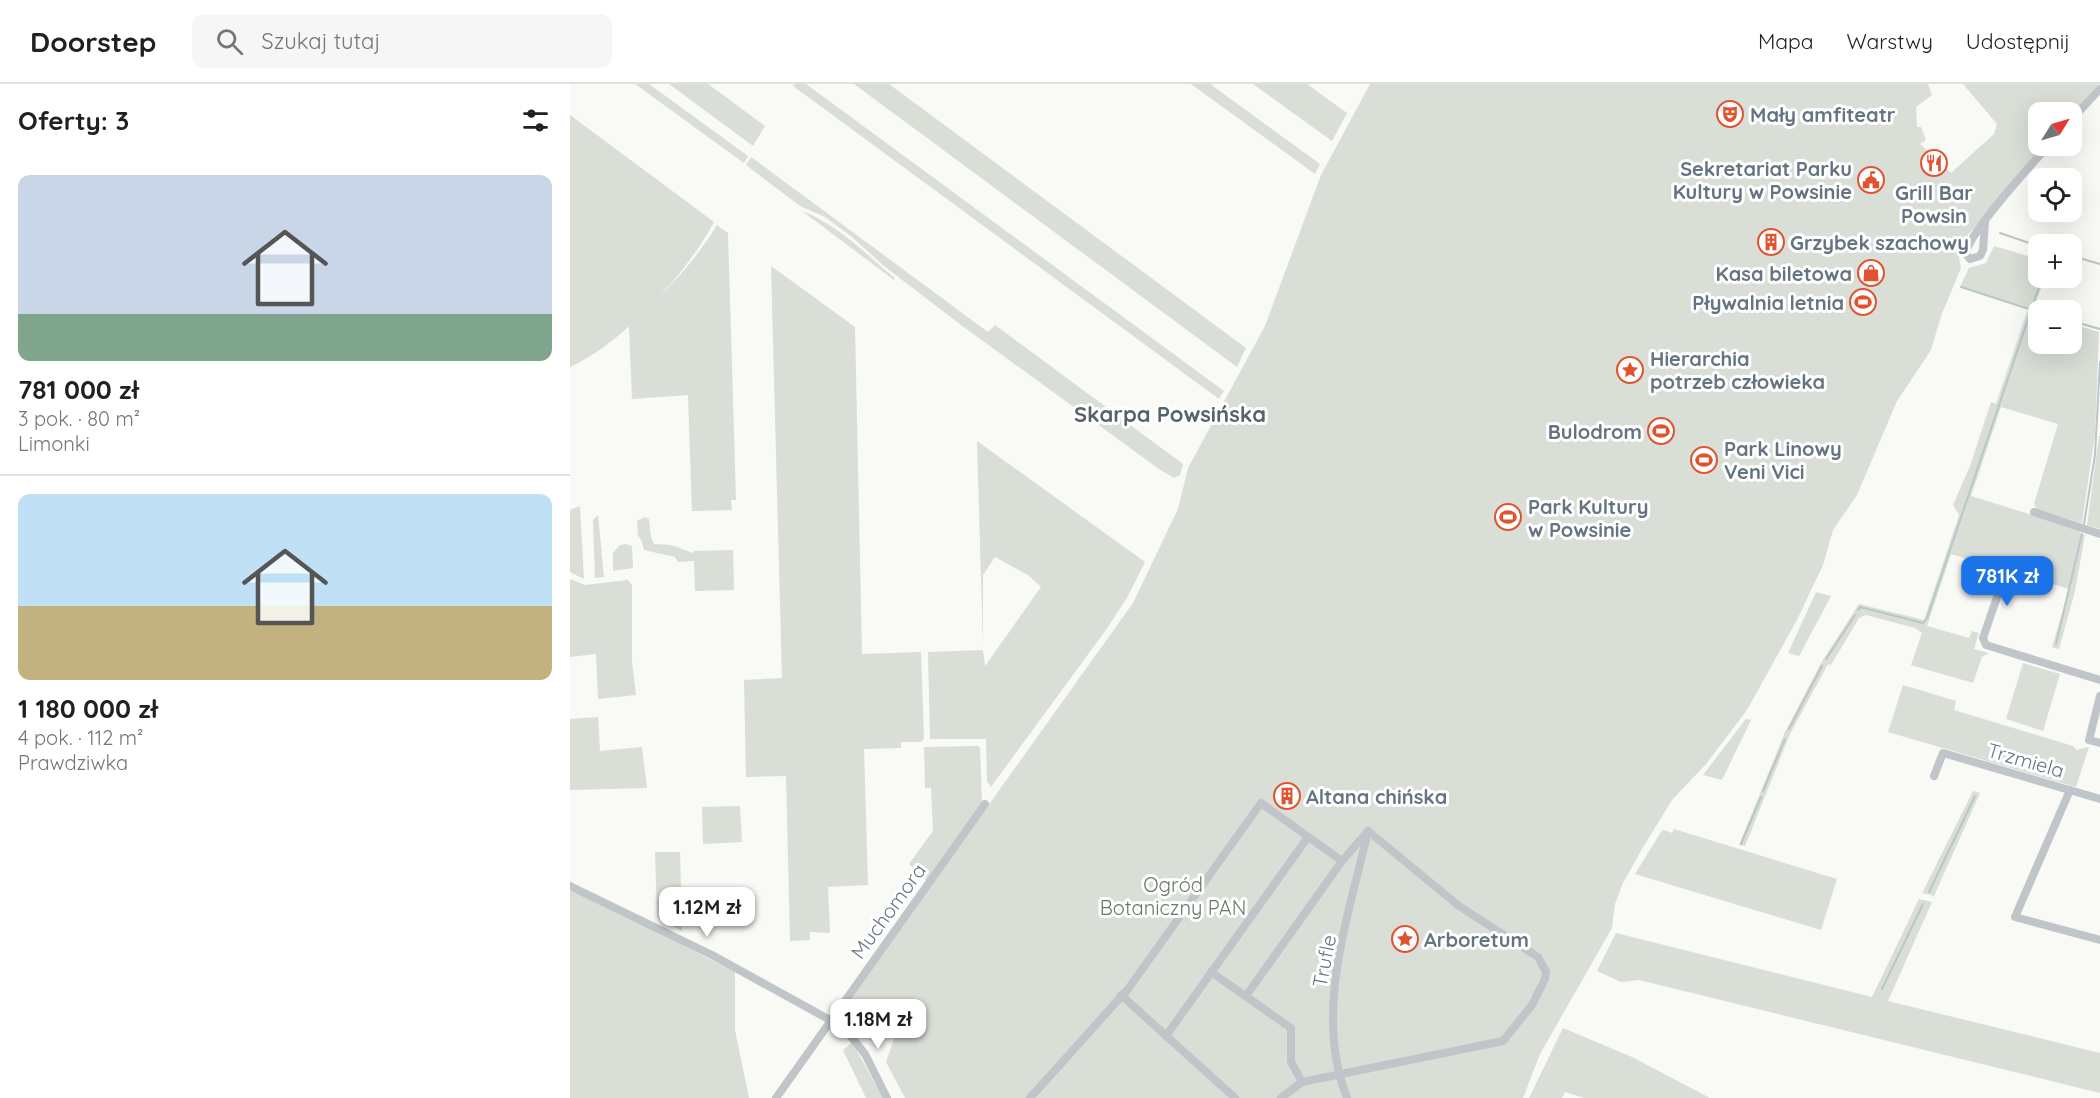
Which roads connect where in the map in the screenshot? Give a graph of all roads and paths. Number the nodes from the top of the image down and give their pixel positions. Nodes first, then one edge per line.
1 (2100, 89) edge
2 (2082, 108) edge
3 (2040, 156) edge
4 (1985, 222) dead end
5 (2034, 512) dead end
6 (2100, 534) edge
7 (2005, 574) dead end
8 (2100, 680) edge
9 (2100, 696) edge
10 (2100, 743) edge
11 (1934, 776) dead end
12 (2070, 790) junction
13 (2100, 799) edge
14 (985, 804) dead end
15 (1368, 831) junction
16 (1308, 837) junction
17 (1342, 861) junction
18 (570, 886) edge
19 (2100, 940) edge
20 (1212, 972) junction
21 (1121, 995) junction
22 (1246, 996) junction
23 (830, 1020) junction
24 (1166, 1036) junction
25 (1339, 1075) junction
26 (1302, 1082) junction
27 (776, 1098) edge
28 (887, 1098) edge
29 (1030, 1098) edge
30 (1235, 1098) edge
31 (1281, 1098) edge
32 (1347, 1098) edge

1 - 2 street
3 - 4 street
5 - 6 street
7 - 8 street
9 - 10 street
11 - 12 street, Trzmiela
12 - 13 street, Trzmiela
12 - 19 street
14 - 23 street, Muchomora
15 - 17 street
15 - 25 street, Trufle
15 - 25 street
16 - 17 street
16 - 20 street
16 - 21 street
17 - 22 street
18 - 23 street
20 - 22 street
20 - 24 street
21 - 24 street
21 - 29 street
22 - 26 street
23 - 27 street, Muchomora
23 - 28 street
24 - 30 street
25 - 26 street
25 - 32 street, Trufle
26 - 31 street

